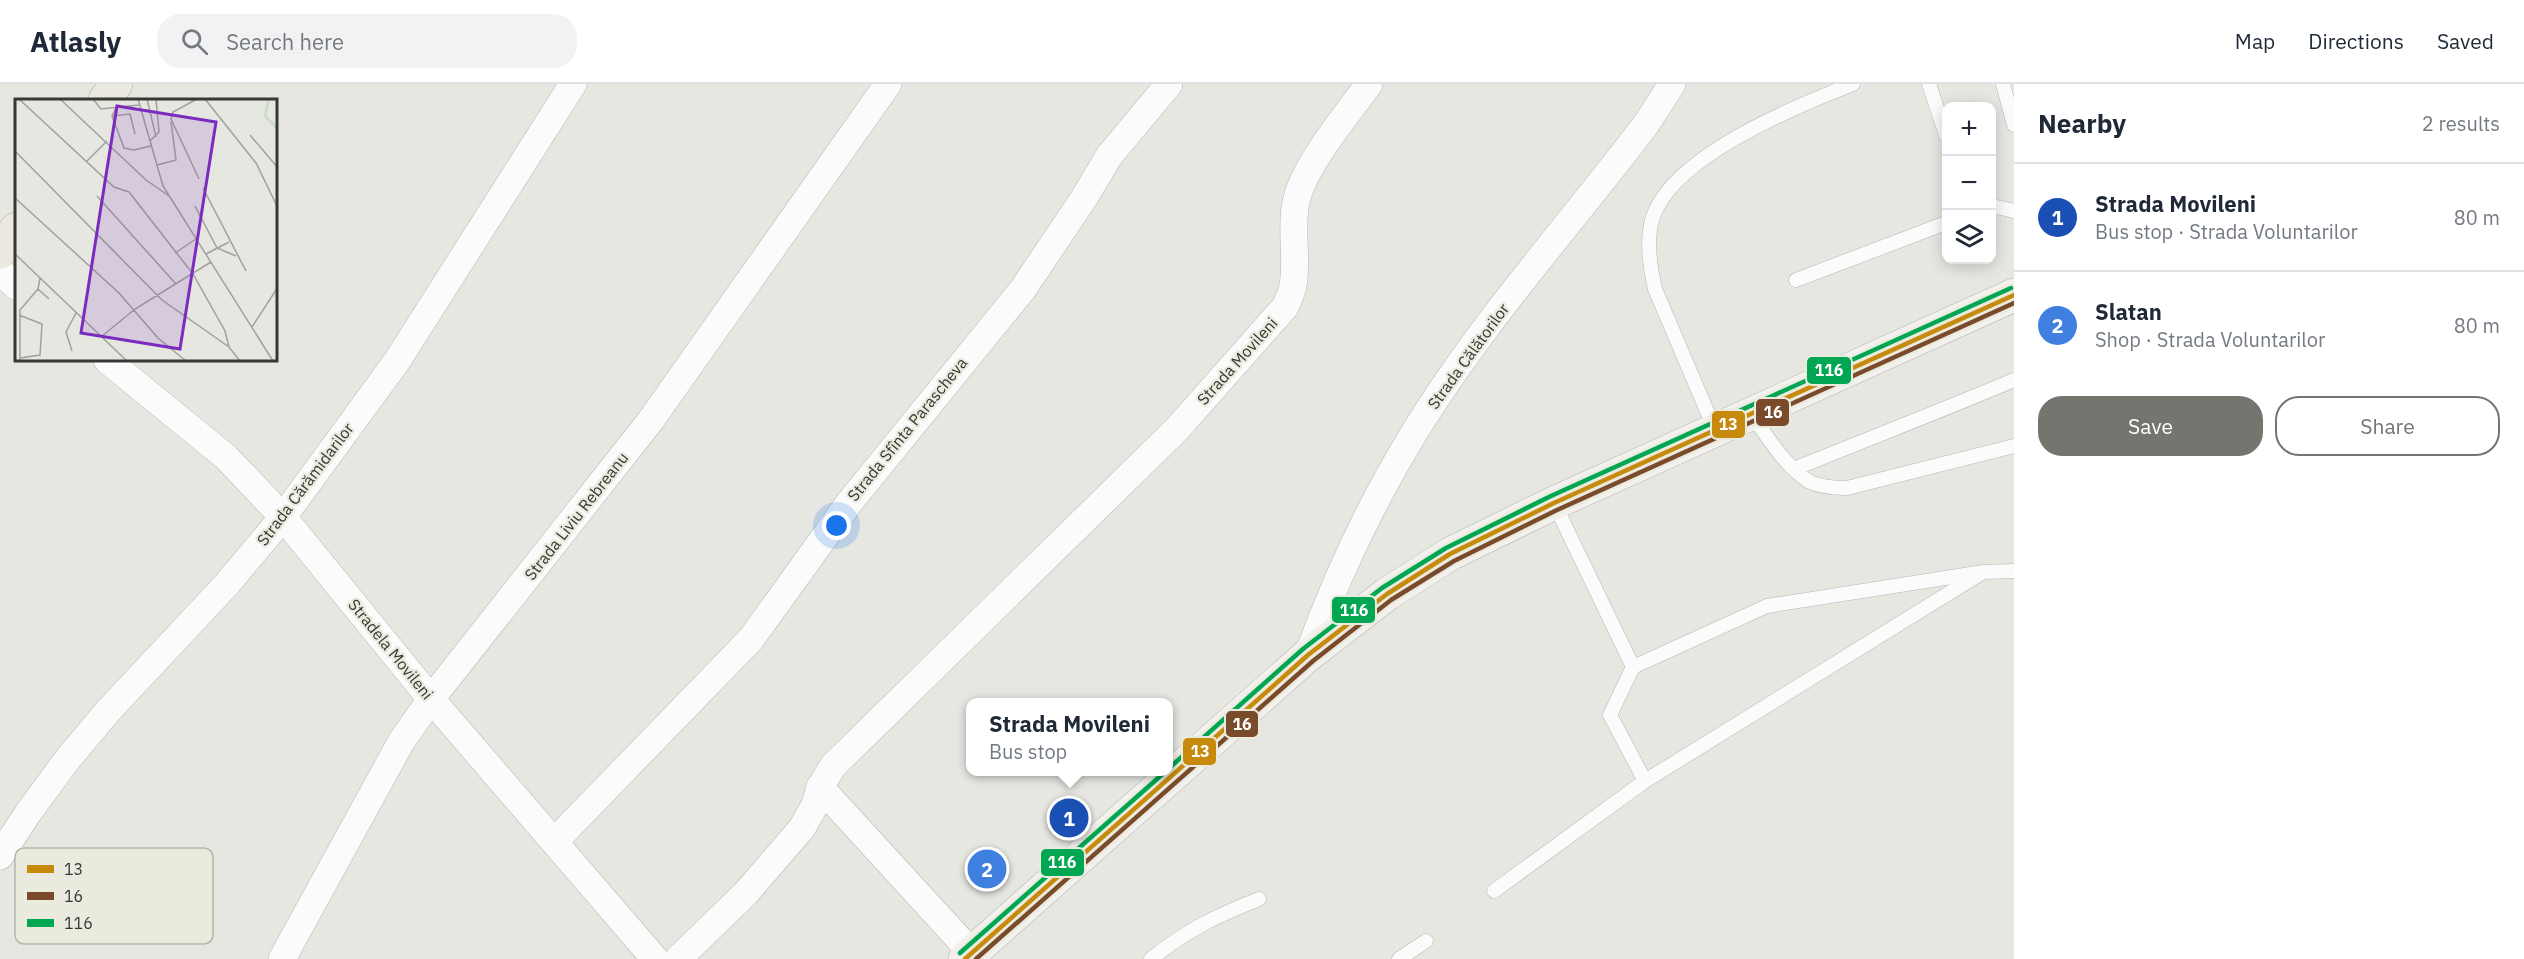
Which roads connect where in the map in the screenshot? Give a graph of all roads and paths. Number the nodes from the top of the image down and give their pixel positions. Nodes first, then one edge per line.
1 (116, 84) edge
2 (573, 84) edge
3 (888, 84) edge
4 (1169, 84) edge
5 (1369, 84) edge
6 (1672, 84) edge
7 (1854, 84) edge
8 (1929, 84) edge
9 (2003, 84) edge
10 (106, 99) edge
11 (1942, 121) edge
12 (2014, 125) edge
13 (1996, 207) edge
14 (2014, 211) edge
15 (1942, 225) edge
16 (15, 230) edge
17 (0, 252) edge
18 (0, 272) edge
19 (1796, 280) dead end
20 (15, 285) edge
21 (2014, 295) edge
22 (109, 362) edge
23 (2014, 380) edge
24 (1751, 414) junction
25 (1715, 430) junction
26 (2014, 446) edge
27 (1794, 469) junction
28 (1554, 503) junction
29 (284, 517) junction
30 (2014, 571) edge
31 (1983, 572) junction
32 (1308, 655) junction
33 (1633, 667) junction
34 (431, 699) junction
35 (1173, 775) edge
36 (1171, 776) edge
37 (1645, 782) junction
38 (820, 787) junction
39 (555, 841) junction
40 (0, 856) edge
41 (1494, 891) dead end
42 (1259, 899) dead end
43 (1426, 941) dead end
44 (968, 956) edge
45 (282, 959) edge
46 (655, 959) edge
47 (678, 959) edge
48 (1151, 959) edge
49 (1399, 959) edge

1 - 10 main road
2 - 29 street, Strada Cărămidarilor
3 - 34 street, Strada Liviu Rebreanu
4 - 39 street, Strada Sfînta Parascheva
5 - 38 street, Strada Movileni
6 - 32 street, Strada Călătorilor
7 - 25 lane
8 - 11 lane
9 - 12 lane
13 - 14 lane
15 - 19 lane
16 - 17 main road
18 - 20 street
21 - 24 main road
22 - 29 street, Stradela Movileni
23 - 27 lane
24 - 25 main road
24 - 27 lane
25 - 28 main road
26 - 27 lane
28 - 32 main road
28 - 33 lane
29 - 34 street, Stradela Movileni
29 - 40 street, Strada Cărămidarilor
30 - 31 lane
31 - 33 lane
31 - 37 lane
32 - 35 main road
33 - 37 lane
34 - 39 street, Stradela Movileni
34 - 45 street, Strada Liviu Rebreanu
36 - 44 main road
37 - 41 lane
38 - 44 street
38 - 47 street, Strada Movileni
39 - 46 street, Stradela Movileni
42 - 48 lane
43 - 49 lane

